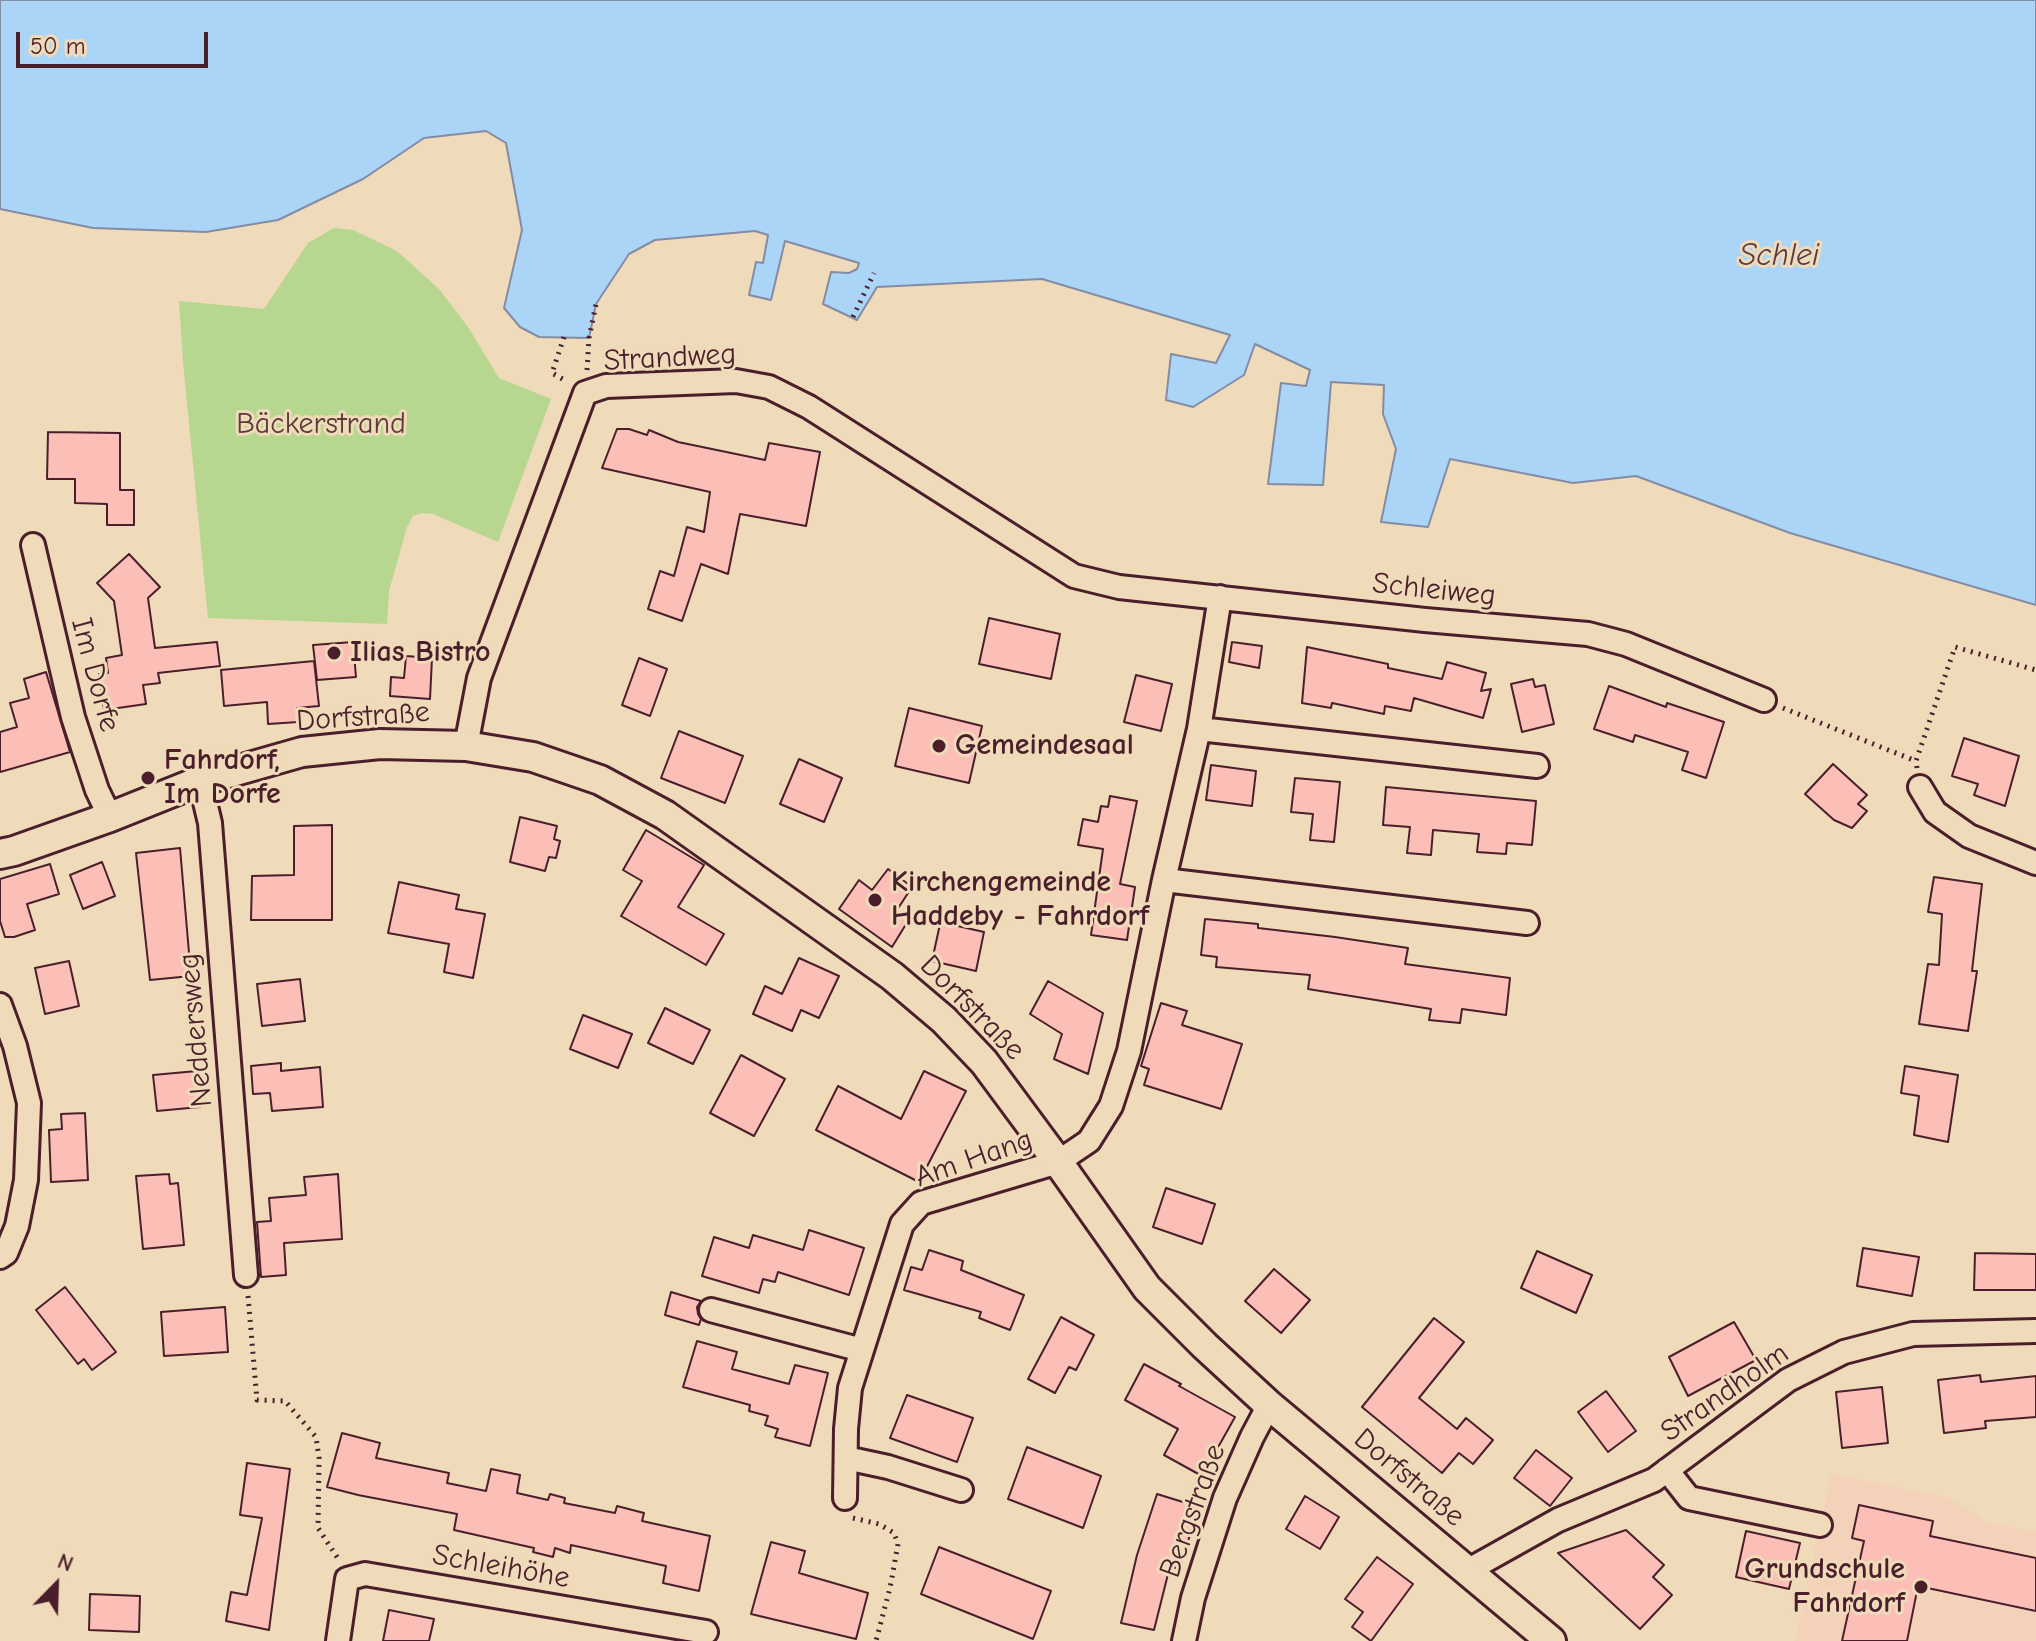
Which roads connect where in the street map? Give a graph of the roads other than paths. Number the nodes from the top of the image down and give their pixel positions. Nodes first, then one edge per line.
1 (33, 545) dead end
2 (1220, 597) junction
3 (1764, 700) road end
4 (1199, 729) junction
5 (466, 746) junction
6 (1537, 766) dead end
7 (200, 781) junction
8 (1920, 787) road end
9 (110, 817) junction
10 (0, 854) edge
11 (2036, 863) edge
12 (1164, 880) junction
13 (1527, 923) dead end
14 (0, 1005) edge
15 (1058, 1162) junction
16 (0, 1257) edge
17 (246, 1275) road end
18 (711, 1310) dead end
19 (2036, 1331) edge
20 (862, 1350) junction
21 (1269, 1405) junction
22 (846, 1458) junction
23 (1667, 1470) junction
24 (961, 1490) dead end
25 (845, 1498) road end
26 (1820, 1525) dead end
27 (1467, 1571) junction
28 (706, 1632) dead end
29 (338, 1641) edge
30 (1184, 1641) edge
31 (1551, 1641) edge

1 - 9 street, Im Dorfe
2 - 3 street, Schleiweg
2 - 4 street
2 - 5 street, Strandweg
4 - 6 street
4 - 12 street
5 - 7 street, Dorfstraße
5 - 15 street, Dorfstraße
7 - 9 street, Dorfstraße
7 - 17 street, Neddersweg
8 - 11 street
9 - 10 street, Dorfstraße
12 - 13 street
12 - 15 street
14 - 16 street
15 - 20 street, Am Hang
15 - 21 street, Dorfstraße
18 - 20 street
19 - 23 street, Strandholm
20 - 22 street, Am Hang
21 - 27 street, Dorfstraße
21 - 30 street, Bergstraße
22 - 24 street
22 - 25 street, Am Hang
23 - 26 street
23 - 27 street, Strandholm
27 - 31 street, Dorfstraße
28 - 29 street, Schleihöhe

